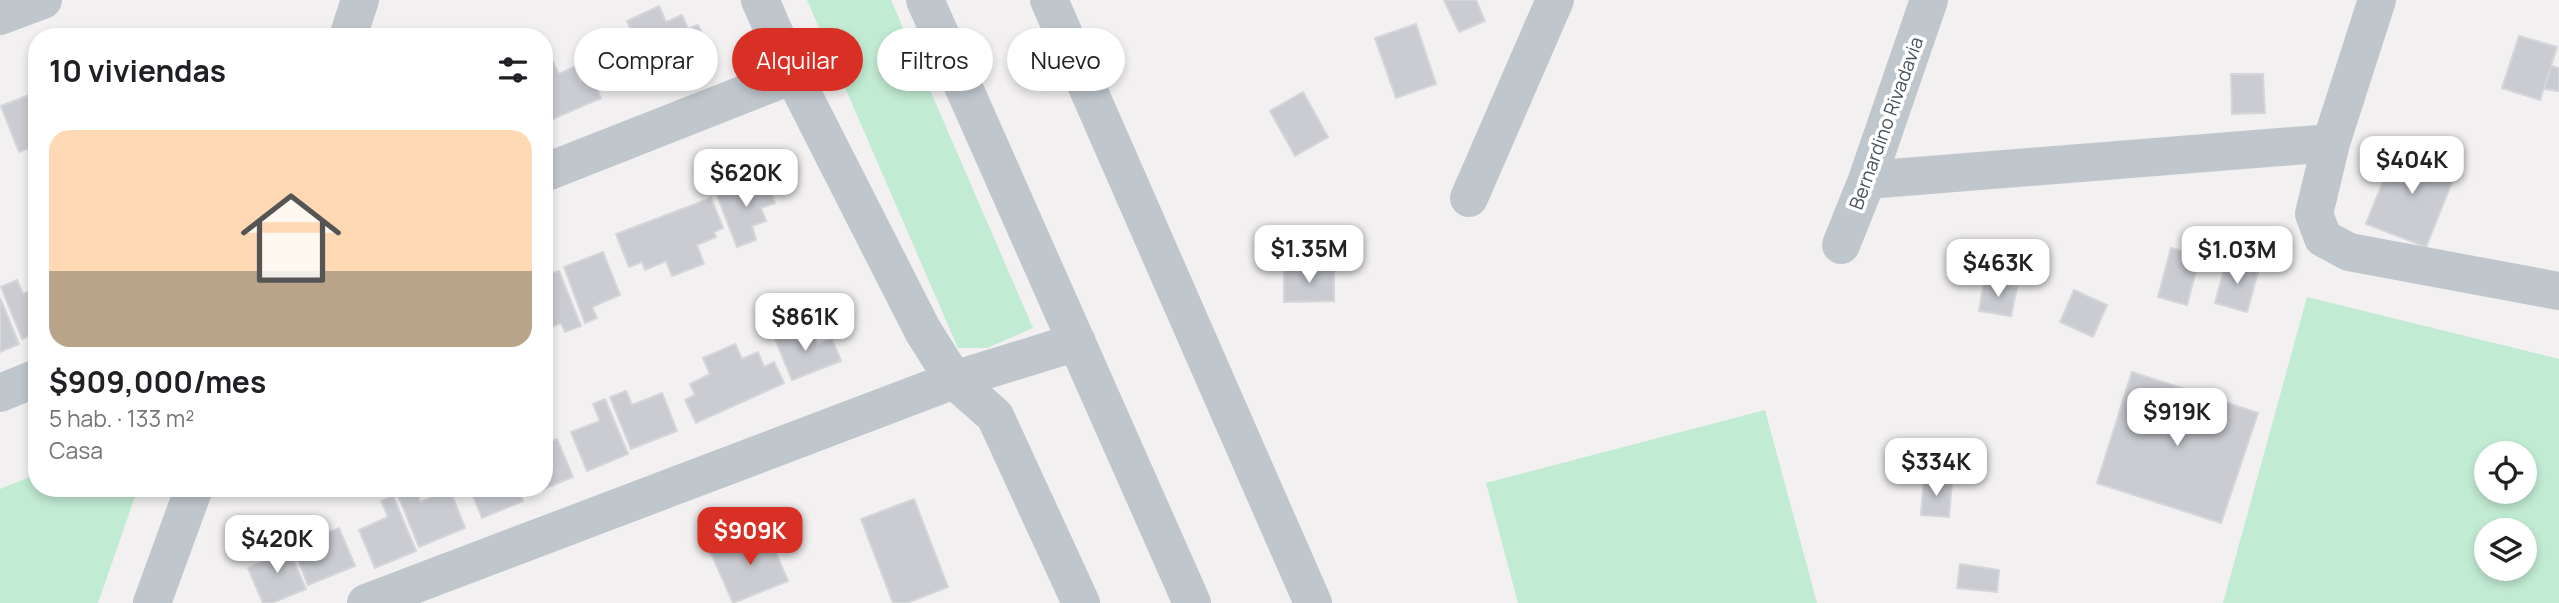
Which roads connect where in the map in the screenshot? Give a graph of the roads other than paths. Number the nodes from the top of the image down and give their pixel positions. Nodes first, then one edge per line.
1 (43, 0) edge
2 (360, 0) edge
3 (760, 0) edge
4 (925, 0) edge
5 (1049, 0) edge
6 (1555, 0) edge
7 (1929, 0) edge
8 (2377, 0) edge
9 (0, 16) edge
10 (351, 28) edge
11 (772, 28) edge
12 (752, 91) edge
13 (801, 91) edge
14 (2331, 143) junction
15 (553, 169) edge
16 (1867, 180) junction
17 (1469, 198) dead end
18 (1841, 245) dead end
19 (2559, 291) edge
20 (1077, 342) junction
21 (954, 380) junction
22 (28, 382) edge
23 (0, 394) edge
24 (191, 497) edge
25 (152, 603) edge
26 (366, 603) edge
27 (1081, 603) edge
28 (1192, 603) edge
29 (1313, 603) edge

1 - 9 street
2 - 10 street
3 - 11 street
4 - 20 street
5 - 29 street
6 - 17 street
7 - 16 street, Bernardino Rivadavia
8 - 14 street
12 - 15 street
13 - 21 street
14 - 16 street
14 - 19 street
16 - 18 street, Bernardino Rivadavia
20 - 21 street
20 - 28 street
21 - 26 street
21 - 27 street
22 - 23 street
24 - 25 street

